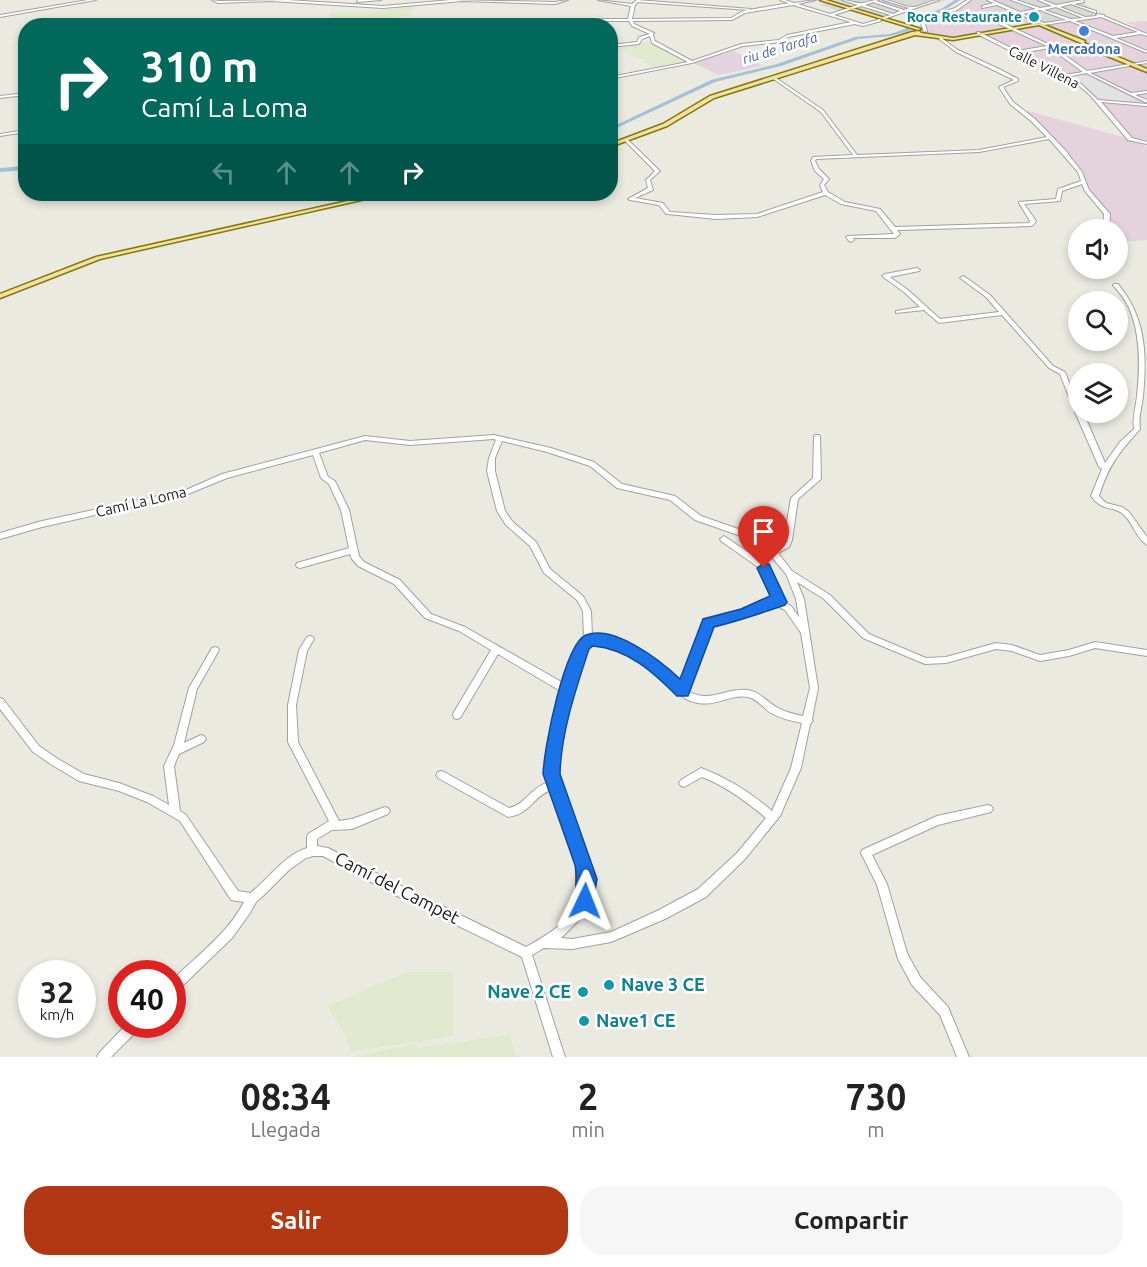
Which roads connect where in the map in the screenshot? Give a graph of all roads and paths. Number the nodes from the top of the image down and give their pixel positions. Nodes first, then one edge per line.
1 (94, 0) edge
2 (214, 0) edge
3 (379, 0) edge
4 (566, 0) edge
5 (600, 0) edge
6 (637, 0) edge
7 (782, 0) edge
8 (814, 0) edge
9 (821, 0) edge
10 (844, 0) edge
11 (855, 0) edge
12 (872, 0) edge
13 (885, 0) edge
14 (904, 0) edge
15 (936, 0) edge
16 (968, 0) edge
17 (1008, 0) edge
18 (1013, 0) edge
19 (1040, 0) edge
20 (1062, 0) edge
21 (1082, 1) edge
22 (850, 2) junction
23 (993, 2) edge
24 (1071, 3) junction
25 (336, 4) junction
26 (633, 5) junction
27 (798, 5) junction
28 (838, 5) junction
29 (861, 5) junction
30 (922, 5) junction
31 (1056, 6) junction
32 (982, 7) dead end
33 (913, 8) junction
34 (849, 9) junction
35 (1040, 9) junction
36 (753, 10) junction
37 (904, 11) junction
38 (1095, 12) junction
39 (1018, 13) junction
40 (830, 15) junction
41 (893, 15) junction
42 (0, 16) edge
43 (1103, 16) junction
44 (1084, 18) junction
45 (630, 19) junction
46 (882, 19) junction
47 (618, 20) edge
48 (1070, 20) junction
49 (854, 23) junction
50 (1042, 24) junction
51 (1012, 28) junction
52 (920, 31) junction
53 (978, 33) junction
54 (1144, 33) edge
55 (651, 35) junction
56 (940, 38) junction
57 (1113, 38) junction
58 (618, 45) edge
59 (1051, 47) junction
60 (1016, 52) junction
61 (1147, 52) edge
62 (692, 62) junction
63 (1147, 62) edge
64 (1132, 65) junction
65 (1086, 72) junction
66 (1147, 72) edge
67 (618, 76) edge
68 (1063, 76) junction
69 (773, 77) junction
70 (1147, 92) edge
71 (1131, 94) junction
72 (18, 95) edge
73 (0, 97) edge
74 (1098, 101) junction
75 (1147, 103) edge
76 (18, 132) edge
77 (0, 135) edge
78 (1050, 138) junction
79 (627, 140) junction
80 (1147, 142) edge
81 (618, 143) edge
82 (856, 156) junction
83 (1084, 182) junction
84 (826, 193) junction
85 (354, 201) edge
86 (1107, 219) edge
87 (894, 229) junction
88 (851, 240) dead end
89 (917, 270) dead end
90 (963, 278) dead end
91 (1116, 285) dead end
92 (0, 296) edge
93 (926, 308) junction
94 (898, 312) dead end
95 (1004, 313) junction
96 (1068, 382) edge
97 (1083, 423) edge
98 (817, 437) dead end
99 (500, 438) junction
100 (315, 452) junction
101 (1103, 468) junction
102 (0, 536) edge
103 (724, 539) dead end
104 (1147, 542) edge
105 (353, 550) junction
106 (772, 553) junction
107 (300, 564) dead end
108 (789, 573) junction
109 (780, 602) junction
110 (803, 630) junction
111 (310, 639) dead end
112 (588, 640) junction
113 (496, 649) junction
114 (215, 650) dead end
115 (1147, 653) edge
116 (567, 690) junction
117 (683, 692) junction
118 (0, 702) edge
119 (457, 715) dead end
120 (808, 721) junction
121 (201, 739) dead end
122 (177, 751) junction
123 (441, 775) dead end
124 (684, 783) dead end
125 (554, 784) junction
126 (988, 808) dead end
127 (175, 811) junction
128 (385, 812) dead end
129 (773, 818) junction
130 (334, 826) junction
131 (312, 849) junction
132 (252, 898) junction
133 (545, 943) junction
134 (526, 952) junction
135 (186, 974) edge
136 (122, 1038) edge
137 (103, 1057) edge
138 (559, 1057) edge
139 (963, 1057) edge

1 - 42 street
2 - 25 street
3 - 25 street
4 - 25 street
5 - 26 street
6 - 26 street
6 - 36 street
7 - 27 street
8 - 27 street
9 - 28 main road
10 - 22 street
11 - 22 street
12 - 29 street
12 - 37 street
13 - 33 street
14 - 30 street
15 - 30 street
16 - 52 street
17 - 23 street
18 - 35 street
19 - 31 street
20 - 24 street
21 - 24 street
21 - 38 street
22 - 28 street
22 - 29 street
23 - 32 street
23 - 39 street
24 - 31 street
24 - 38 street
26 - 45 street
27 - 36 street
27 - 40 street
28 - 34 main road
29 - 34 street
29 - 41 street
30 - 33 street
31 - 35 street
31 - 44 street
33 - 37 street
34 - 40 street
34 - 46 main road
35 - 39 street
35 - 48 street
36 - 45 street
37 - 41 street
38 - 43 street
38 - 44 street
39 - 50 street
39 - 51 street
40 - 49 street
41 - 46 street
43 - 44 street
43 - 54 street
44 - 48 street
45 - 47 street
45 - 55 street
46 - 49 street
46 - 52 main road
48 - 50 street
48 - 57 street
49 - 62 street
50 - 51 main road
50 - 64 main road
51 - 53 main road
51 - 59 street
52 - 56 main road
52 - 69 main road
53 - 56 main road
53 - 60 street, Calle Villena
54 - 57 street
55 - 58 street
55 - 62 street
56 - 78 street
57 - 61 street
59 - 60 street
59 - 65 street
60 - 68 street, Calle Villena
62 - 67 street
63 - 64 street
64 - 65 street
64 - 66 main road
65 - 68 street
65 - 71 street
68 - 74 street, Calle Villena
69 - 79 main road
69 - 82 street
70 - 71 street
71 - 75 street
72 - 73 street
74 - 75 street
74 - 80 street, Calle Villena
76 - 77 street
78 - 82 street
78 - 83 street
79 - 81 main road
79 - 84 street
82 - 84 street
83 - 86 street
83 - 87 street
84 - 87 street
85 - 92 main road
87 - 88 street
89 - 93 street
90 - 95 street
91 - 101 street
93 - 94 street
93 - 95 street
95 - 96 street
97 - 101 street
98 - 106 street
99 - 100 street, Camí La Loma
99 - 106 street, Camí La Loma
99 - 112 street, Camí La Loma
100 - 102 street, Camí La Loma
100 - 105 street
101 - 104 street
103 - 109 street, Camí La Loma
105 - 107 street
105 - 113 street
106 - 108 street, Camí La Loma
108 - 110 street, Camí La Loma
108 - 115 street, Camí La Loma
109 - 110 street, Camí La Loma
109 - 117 street
110 - 120 street, Camí La Loma
111 - 130 street
112 - 116 street, Camí La Loma
112 - 117 street
113 - 116 street
113 - 119 street
114 - 122 street
116 - 125 street, Camí La Loma
117 - 120 street
118 - 127 street
120 - 129 street, Camí La Loma
121 - 122 street
122 - 127 street
123 - 125 street
124 - 129 street
125 - 133 street, Camí La Loma
126 - 139 street
127 - 132 street
128 - 130 street
129 - 133 street, Camí La Loma
130 - 131 street
131 - 132 street
131 - 134 street, Camí del Campet
132 - 135 street
133 - 134 street, Camí La Loma
134 - 138 street
136 - 137 street

